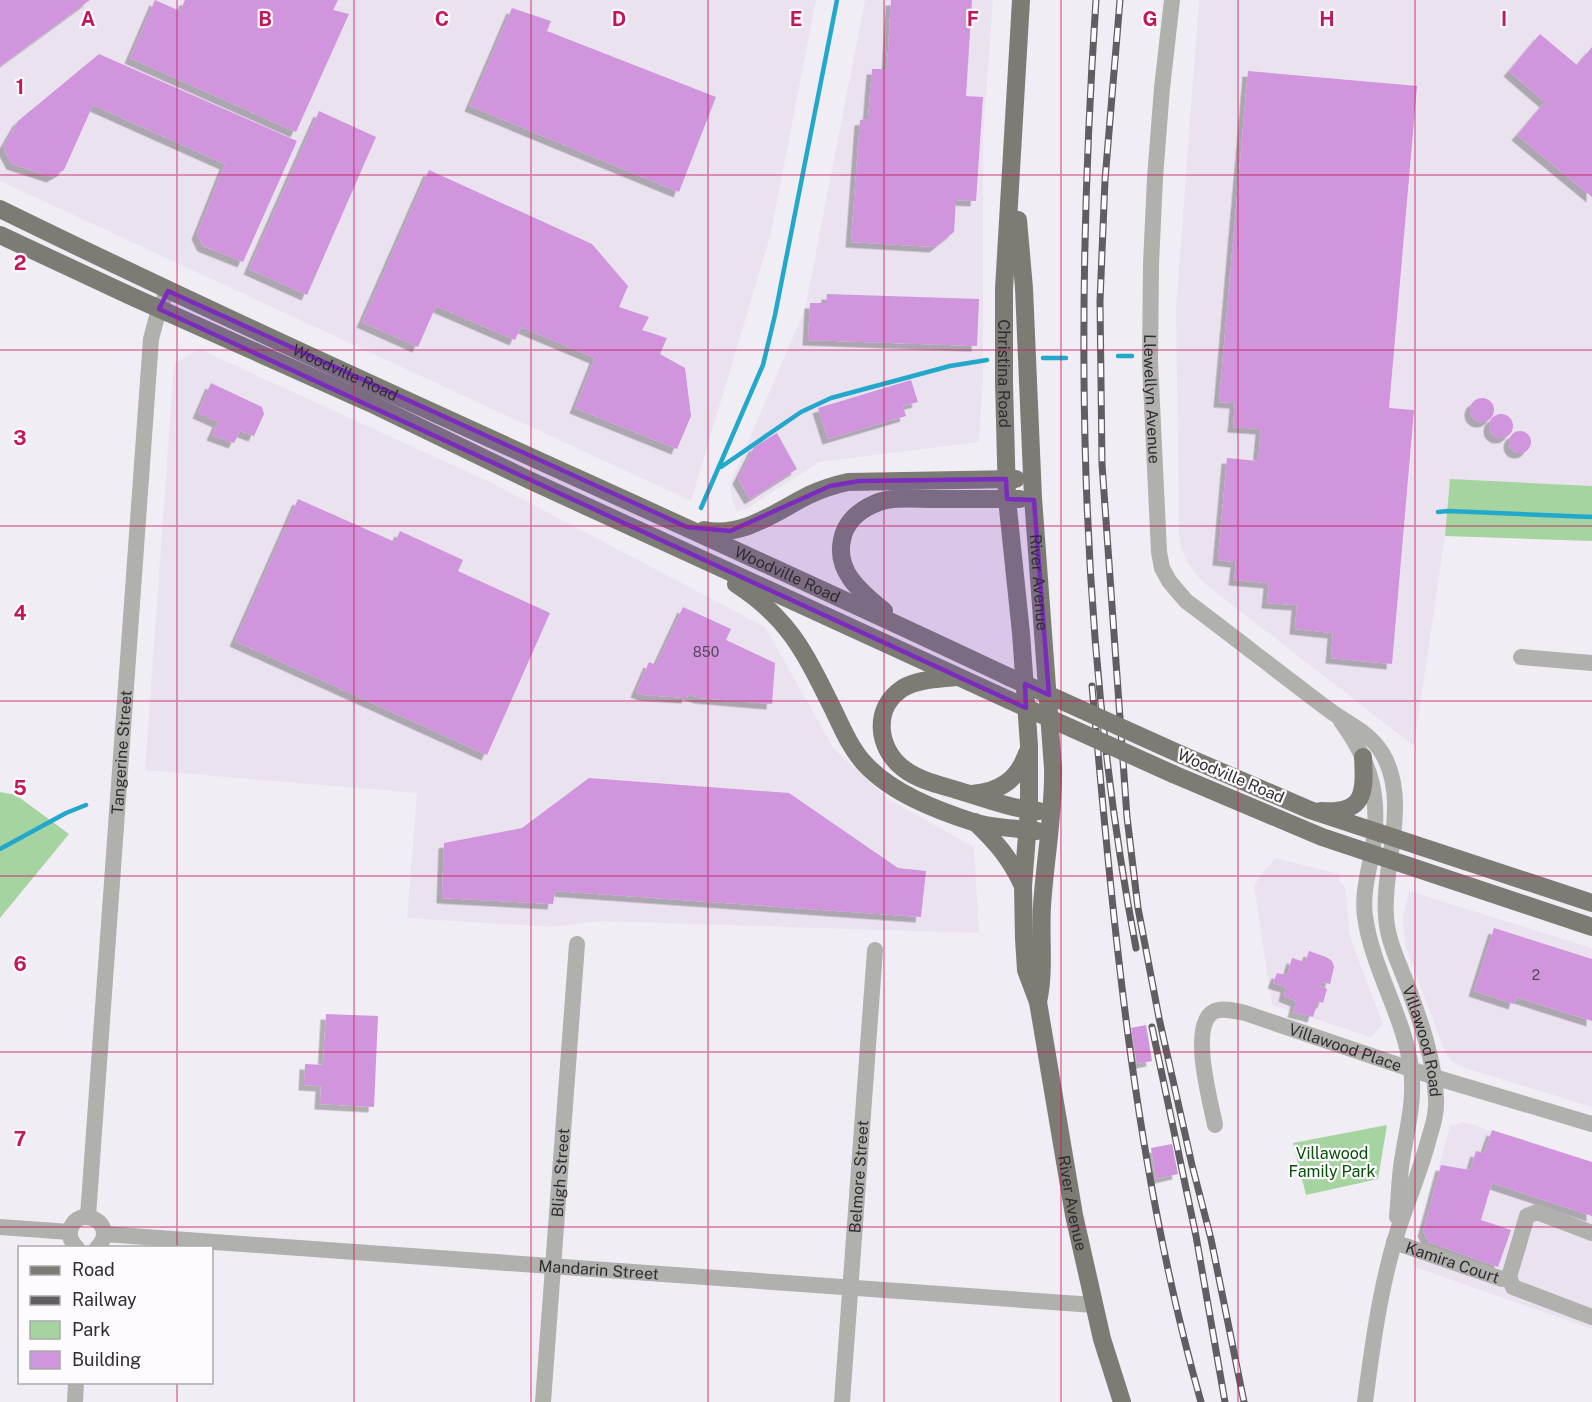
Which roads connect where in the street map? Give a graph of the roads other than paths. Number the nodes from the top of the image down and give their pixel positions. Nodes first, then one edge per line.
1 (1021, 0) edge
2 (1172, 0) edge
3 (1012, 163) junction
4 (0, 209) edge
5 (0, 235) edge
6 (168, 291) junction
7 (159, 309) junction
8 (1006, 479) junction
9 (1032, 479) junction
10 (1034, 498) junction
11 (1007, 499) junction
12 (687, 527) junction
13 (688, 553) junction
14 (909, 630) junction
15 (1521, 657) dead end
16 (1592, 663) edge
17 (958, 677) junction
18 (1336, 716) junction
19 (1029, 745) junction
20 (1363, 757) junction
21 (970, 794) junction
22 (1029, 810) junction
23 (1310, 810) junction
24 (1052, 812) junction
25 (975, 822) junction
26 (1027, 830) junction
27 (1375, 832) junction
28 (1051, 833) junction
29 (1393, 838) junction
30 (1371, 854) junction
31 (1391, 860) junction
32 (1023, 886) junction
33 (1592, 903) edge
34 (1592, 927) edge
35 (577, 944) dead end
36 (875, 950) dead end
37 (1038, 1002) junction
38 (1411, 1069) junction
39 (1434, 1077) junction
40 (1592, 1124) edge
41 (1215, 1125) dead end
42 (88, 1216) junction
43 (0, 1227) edge
44 (70, 1232) junction
45 (1592, 1233) edge
46 (101, 1241) edge
47 (1394, 1242) junction
48 (76, 1246) edge
49 (188, 1246) edge
50 (213, 1247) edge
51 (553, 1267) junction
52 (1509, 1276) junction
53 (850, 1287) junction
54 (1094, 1305) junction
55 (1592, 1317) edge
56 (76, 1384) edge
57 (75, 1402) edge
58 (543, 1402) edge
59 (842, 1402) edge
60 (1122, 1402) edge
61 (1365, 1402) edge

1 - 3 main road, Christina Road
2 - 18 street, Llewellyn Avenue
3 - 8 main road, Christina Road
3 - 9 main road, River Avenue
4 - 6 main road, Woodville Road
5 - 7 main road, Woodville Road
6 - 7 street, Tangerine Street
6 - 12 main road, Woodville Road
7 - 13 main road, Woodville Road
7 - 42 street, Tangerine Street
8 - 9 main road
8 - 11 main road, Christina Road
8 - 12 main road
9 - 10 main road, River Avenue
10 - 11 main road
10 - 24 main road, River Avenue
11 - 14 main road
11 - 19 main road, Christina Road
12 - 14 main road, Woodville Road
13 - 17 main road, Woodville Road
13 - 25 main road
14 - 23 main road, Woodville Road, bridge
15 - 16 street
17 - 21 main road
17 - 30 main road, Woodville Road, bridge
18 - 20 street, Llewellyn Avenue
18 - 29 street, Llewellyn Avenue
19 - 21 main road
19 - 22 main road, River Avenue
20 - 23 main road
20 - 27 street, Llewellyn Avenue
21 - 22 main road
22 - 24 main road
22 - 26 main road, River Avenue
23 - 27 main road, Woodville Road
24 - 28 main road, River Avenue
25 - 26 main road
25 - 32 main road
26 - 28 main road
26 - 32 main road, River Avenue
27 - 29 main road, Woodville Road
27 - 30 street, Llewellyn Avenue
28 - 37 main road, River Avenue
29 - 31 street, Villawood Road
29 - 33 main road, Woodville Road
30 - 31 main road, Woodville Road
30 - 38 street, Villawood Road
31 - 34 main road, Woodville Road
31 - 39 street, Villawood Road
32 - 37 main road, River Avenue
35 - 51 street, Bligh Street
36 - 53 street, Belmore Street
37 - 54 main road, River Avenue
38 - 39 street, Villawood Place
38 - 41 street, Villawood Place
38 - 47 street, Villawood Road
39 - 40 street, Villawood Place
39 - 47 street, Villawood Road
42 - 44 street
42 - 46 street
43 - 44 street
44 - 48 street
45 - 52 street, Kamira Court
46 - 49 street, Mandarin Street
47 - 52 street, Kamira Court
47 - 61 street, Villawood Road
50 - 51 street, Mandarin Street
51 - 53 street, Mandarin Street
51 - 58 street, Bligh Street
52 - 55 street, Kamira Court
53 - 54 street, Mandarin Street
53 - 59 street, Belmore Street
54 - 60 main road, River Avenue
56 - 57 street

